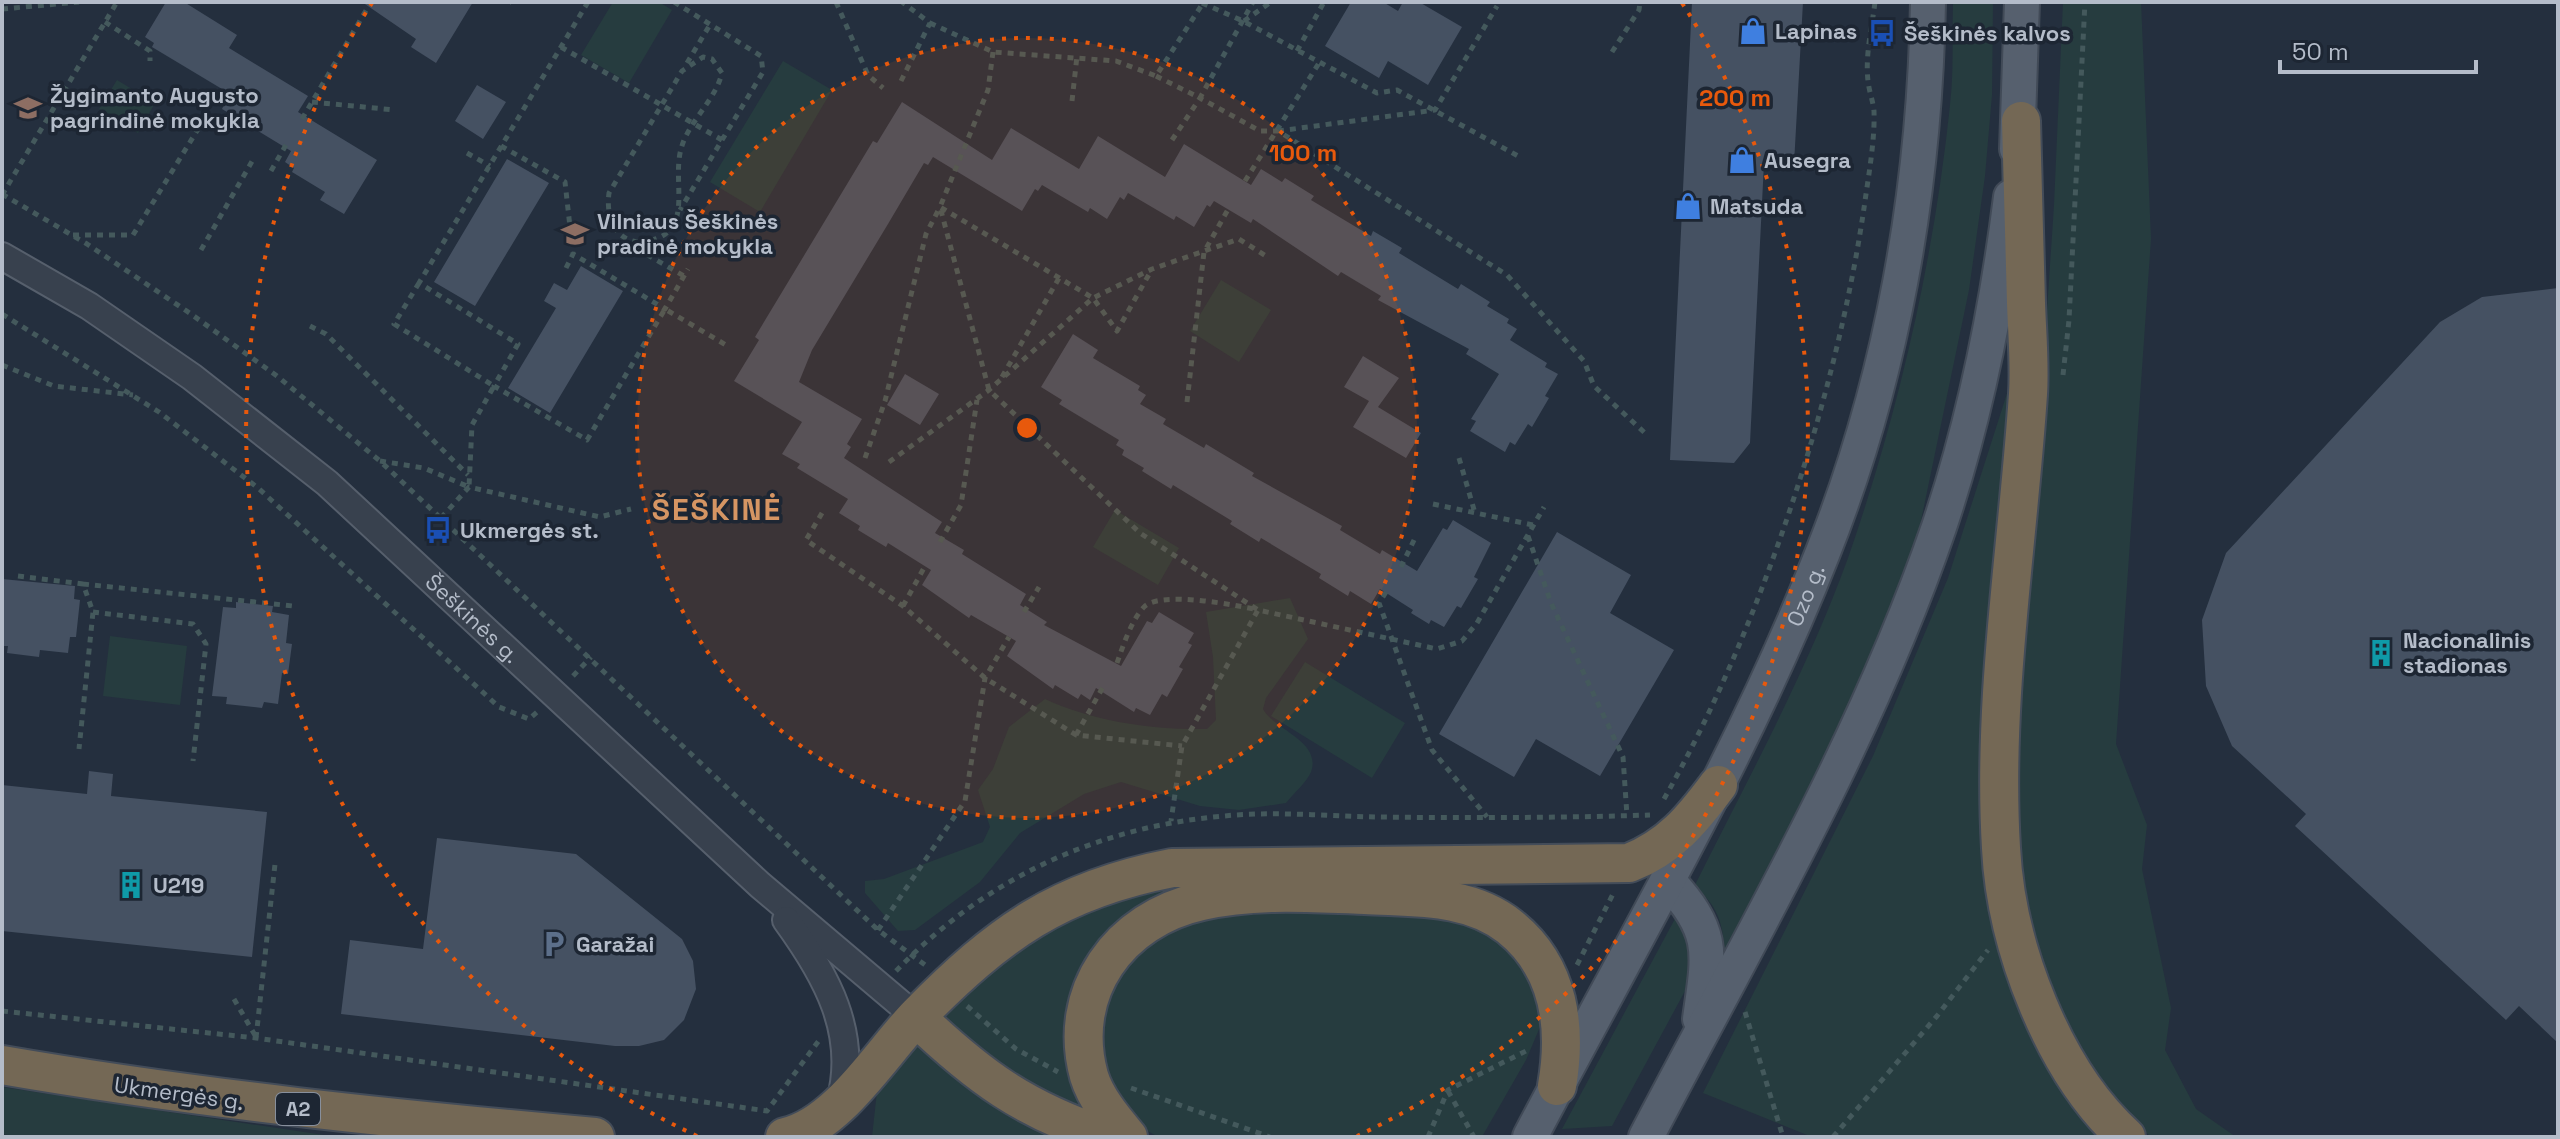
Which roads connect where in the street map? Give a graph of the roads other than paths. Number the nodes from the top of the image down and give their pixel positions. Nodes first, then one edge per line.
1 (1928, 2) edge
2 (2022, 2) edge
3 (2021, 121) junction
4 (2, 256) edge
5 (1718, 785) junction
6 (1629, 863) junction
7 (1669, 882) junction
8 (760, 885) junction
9 (916, 1017) junction
10 (1696, 1043) junction
11 (2, 1065) edge
12 (1557, 1086) junction
13 (840, 1102) junction
14 (776, 1124) edge
15 (1535, 1128) edge
16 (1648, 1134) edge
17 (595, 1137) edge
18 (1106, 1137) edge
19 (1128, 1137) edge
20 (2126, 1137) edge

1 - 5 main road, Ozo g.
2 - 3 main road
3 - 10 main road
3 - 20 highway
4 - 8 street, Šeškinės g.
5 - 6 highway
5 - 7 main road, Ozo g.
6 - 7 highway
6 - 9 highway
7 - 10 main road
7 - 12 main road, Ozo g.
8 - 9 street, Šeškinės g.
8 - 13 street
9 - 13 highway
9 - 18 highway
10 - 16 main road
11 - 17 highway, Ukmergės g. / A2
12 - 15 main road, Ozo g.
12 - 19 highway
13 - 14 highway

